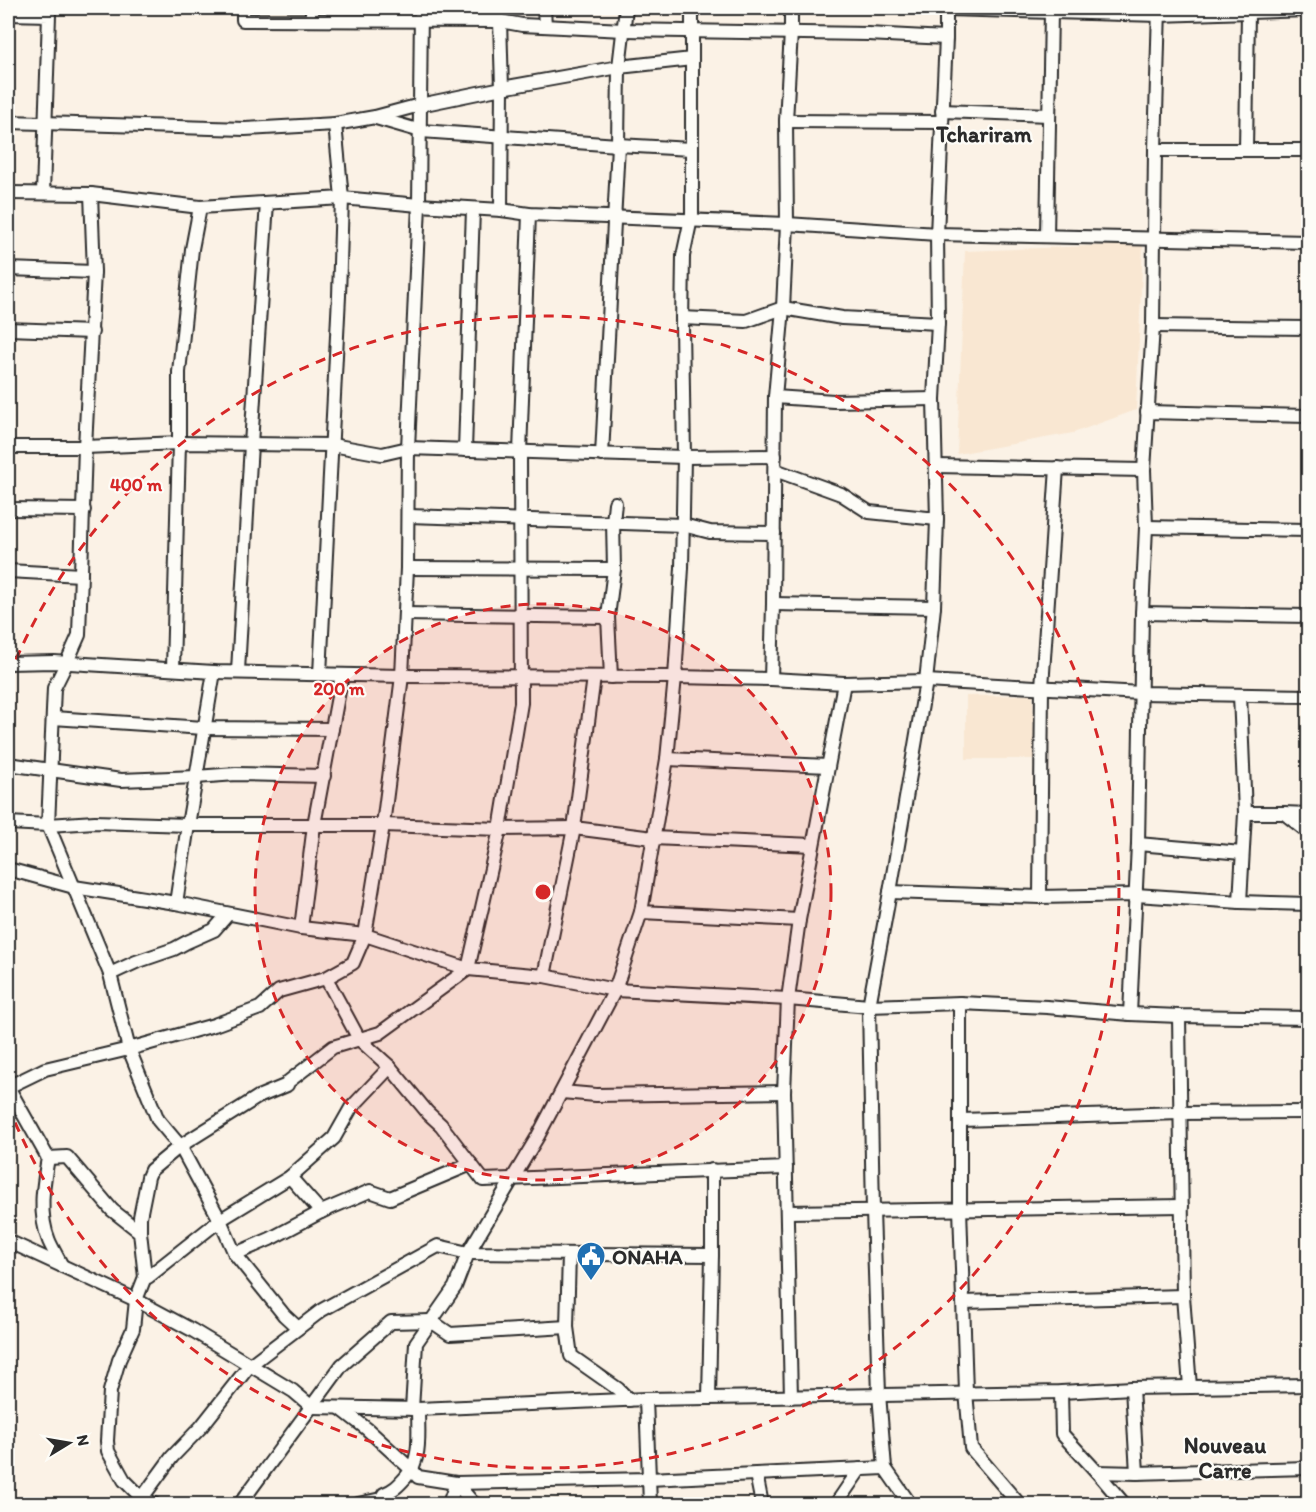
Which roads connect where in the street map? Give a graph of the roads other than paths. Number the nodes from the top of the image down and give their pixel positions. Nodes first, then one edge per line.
1 (243, 8) edge
2 (491, 8) edge
3 (544, 8) edge
4 (626, 8) edge
5 (692, 8) edge
6 (791, 8) edge
7 (946, 8) edge
8 (1308, 10) edge
9 (1159, 11) edge
10 (1051, 12) junction
11 (1248, 12) junction
12 (8, 14) edge
13 (312, 14) edge
14 (370, 14) edge
15 (421, 14) edge
16 (500, 21) junction
17 (545, 26) junction
18 (624, 30) junction
19 (692, 31) junction
20 (791, 32) junction
21 (946, 38) junction
22 (692, 59) junction
23 (619, 68) junction
24 (502, 88) junction
25 (420, 105) junction
26 (1049, 115) junction
27 (942, 116) junction
28 (375, 117) junction
29 (786, 121) junction
30 (8, 122) edge
31 (46, 123) junction
32 (335, 124) junction
33 (420, 131) junction
34 (501, 137) junction
35 (618, 145) junction
36 (691, 148) junction
37 (1155, 150) junction
38 (1246, 150) junction
39 (1308, 150) edge
40 (8, 193) edge
41 (44, 193) junction
42 (91, 194) junction
43 (342, 198) junction
44 (267, 203) junction
45 (419, 205) junction
46 (200, 207) junction
47 (473, 209) junction
48 (501, 210) junction
49 (529, 214) junction
50 (615, 218) junction
51 (690, 220) junction
52 (787, 224) junction
53 (937, 234) junction
54 (1047, 236) junction
55 (1155, 238) junction
56 (1308, 242) edge
57 (8, 269) edge
58 (94, 272) junction
59 (783, 308) junction
60 (682, 318) junction
61 (938, 323) junction
62 (1153, 326) junction
63 (1308, 328) edge
64 (8, 329) edge
65 (92, 332) junction
66 (775, 397) junction
67 (934, 399) junction
68 (1147, 412) junction
69 (1308, 416) edge
70 (179, 443) junction
71 (251, 444) junction
72 (332, 445) junction
73 (8, 447) edge
74 (85, 447) junction
75 (408, 448) junction
76 (465, 450) junction
77 (520, 452) junction
78 (602, 455) junction
79 (775, 456) junction
80 (684, 457) junction
81 (936, 466) junction
82 (1057, 468) junction
83 (775, 470) junction
84 (1144, 470) junction
85 (615, 503) dead end
86 (8, 509) edge
87 (84, 510) junction
88 (408, 516) junction
89 (520, 519) junction
90 (937, 519) junction
91 (613, 522) junction
92 (683, 525) junction
93 (1146, 527) junction
94 (1308, 530) edge
95 (774, 533) junction
96 (407, 568) junction
97 (520, 568) junction
98 (614, 569) junction
99 (8, 571) edge
100 (81, 575) junction
101 (773, 604) junction
102 (934, 606) junction
103 (1142, 613) junction
104 (405, 614) junction
105 (520, 615) junction
106 (608, 616) junction
107 (1308, 616) edge
108 (67, 662) junction
109 (8, 663) edge
110 (173, 669) junction
111 (238, 671) junction
112 (214, 672) junction
113 (320, 674) junction
114 (342, 675) junction
115 (402, 676) junction
116 (520, 677) junction
117 (594, 677) junction
118 (610, 677) junction
119 (675, 677) junction
120 (771, 679) junction
121 (926, 681) junction
122 (844, 683) junction
123 (1042, 687) junction
124 (1141, 693) junction
125 (1240, 694) junction
126 (1308, 696) edge
127 (52, 718) junction
128 (204, 728) junction
129 (332, 729) junction
130 (667, 759) junction
131 (8, 764) edge
132 (828, 766) junction
133 (51, 770) junction
134 (324, 776) junction
135 (196, 777) junction
136 (1245, 813) junction
137 (1284, 813) junction
138 (1308, 814) edge
139 (8, 823) edge
140 (48, 825) junction
141 (188, 825) junction
142 (314, 825) junction
143 (383, 825) junction
144 (574, 828) junction
145 (500, 829) junction
146 (1308, 832) edge
147 (653, 838) junction
148 (813, 844) junction
149 (1138, 844) junction
150 (1242, 852) junction
151 (8, 869) edge
152 (74, 887) junction
153 (890, 892) junction
154 (1136, 896) junction
155 (1040, 897) junction
156 (1240, 902) junction
157 (176, 903) junction
158 (1308, 904) edge
159 (641, 912) junction
160 (228, 914) junction
161 (799, 920) junction
162 (301, 928) junction
163 (365, 935) junction
164 (468, 969) junction
165 (110, 974) junction
166 (544, 976) junction
167 (326, 978) junction
168 (615, 990) junction
169 (788, 999) junction
170 (960, 1003) junction
171 (869, 1006) junction
172 (1130, 1014) junction
173 (1179, 1016) junction
174 (1308, 1018) edge
175 (359, 1039) junction
176 (129, 1049) junction
177 (390, 1067) junction
178 (8, 1087) edge
179 (562, 1092) junction
180 (784, 1092) junction
181 (1308, 1112) edge
182 (1180, 1113) junction
183 (961, 1120) junction
184 (180, 1146) junction
185 (48, 1158) junction
186 (471, 1164) junction
187 (786, 1168) junction
188 (712, 1170) junction
189 (290, 1177) junction
190 (512, 1178) junction
191 (1182, 1206) junction
192 (960, 1208) junction
193 (873, 1211) junction
194 (321, 1212) junction
195 (787, 1212) junction
196 (220, 1220) junction
197 (140, 1232) junction
198 (8, 1241) edge
199 (468, 1253) junction
200 (235, 1254) junction
201 (569, 1254) junction
202 (712, 1254) junction
203 (62, 1266) junction
204 (145, 1277) junction
205 (1183, 1296) junction
206 (136, 1300) junction
207 (963, 1302) junction
208 (431, 1322) junction
209 (567, 1327) junction
210 (298, 1328) junction
211 (250, 1365) junction
212 (1308, 1385) edge
213 (1190, 1387) junction
214 (1132, 1388) junction
215 (966, 1392) junction
216 (1061, 1392) junction
217 (879, 1394) junction
218 (791, 1397) junction
219 (709, 1398) junction
220 (646, 1399) junction
221 (629, 1400) junction
222 (312, 1407) junction
223 (340, 1408) junction
224 (415, 1409) junction
225 (885, 1468) junction
226 (1308, 1468) edge
227 (860, 1469) junction
228 (412, 1470) junction
229 (1097, 1472) junction
230 (1137, 1473) junction
231 (756, 1474) junction
232 (650, 1479) junction
233 (456, 1483) junction
234 (142, 1498) junction
235 (383, 1502) edge
236 (154, 1504) edge
237 (240, 1504) edge
238 (358, 1504) edge
239 (449, 1504) edge
240 (476, 1504) edge
241 (650, 1504) edge
242 (762, 1504) edge
243 (836, 1504) edge
244 (910, 1504) edge
245 (1019, 1504) edge
246 (1124, 1504) edge

1 - 13 street
2 - 16 street
3 - 17 street
4 - 18 street
5 - 19 street
6 - 20 street
7 - 10 street
7 - 21 street
8 - 11 street
9 - 10 street
9 - 11 street
9 - 37 street
10 - 26 street
11 - 38 street
12 - 31 street
13 - 14 street
14 - 15 street
15 - 16 street
15 - 25 street
16 - 17 street
16 - 24 street
17 - 18 street
18 - 19 street
18 - 23 street
19 - 20 street
19 - 22 street
20 - 21 street
20 - 29 street
21 - 27 street
22 - 23 street
22 - 36 street
23 - 24 street
23 - 35 street
24 - 25 street
24 - 34 street
25 - 28 street
25 - 33 street
26 - 27 street
26 - 54 street
27 - 29 street
27 - 53 street
28 - 32 street
28 - 33 street
29 - 52 street
30 - 31 street
31 - 32 street
31 - 41 street
32 - 43 street
33 - 34 street
33 - 45 street
34 - 35 street
34 - 48 street
35 - 36 street
35 - 50 street
36 - 51 street
37 - 38 street
37 - 55 street
38 - 39 street
40 - 41 street
41 - 42 street
42 - 46 street
42 - 58 street
43 - 44 street
43 - 45 street
43 - 72 street
44 - 46 street
44 - 71 street
45 - 47 street
45 - 75 street
46 - 70 street
47 - 48 street
47 - 76 street
48 - 49 street
49 - 50 street
49 - 77 street
50 - 51 street
50 - 78 street
51 - 52 street
51 - 60 street
52 - 53 street
52 - 59 street
53 - 54 street
53 - 61 street
54 - 55 street
55 - 56 street
55 - 62 street
57 - 58 street
58 - 65 street
59 - 60 street
59 - 61 street
59 - 66 street
60 - 80 street
61 - 67 street
62 - 63 street
62 - 68 street
64 - 65 street
65 - 74 street
66 - 67 street
66 - 79 street
67 - 81 street
68 - 69 street
68 - 84 street
70 - 71 street
70 - 74 street
70 - 110 street
71 - 72 street
71 - 111 street
72 - 75 street
72 - 113 street
73 - 74 street
74 - 87 street
75 - 76 street
75 - 88 street
76 - 77 street
77 - 78 street
77 - 89 street
78 - 80 street
79 - 80 street
79 - 83 street
80 - 92 street
81 - 82 street
81 - 90 street
82 - 84 street
82 - 123 street
83 - 90 street
83 - 95 street
84 - 93 street
85 - 91 street
86 - 87 street
87 - 100 street
88 - 89 street
88 - 96 street
89 - 91 street
89 - 97 street
90 - 102 street
91 - 92 street
91 - 98 street
92 - 95 street
92 - 119 street
93 - 94 street
93 - 103 street
95 - 101 street
96 - 97 street
96 - 104 street
97 - 98 street
97 - 105 street
98 - 106 street
99 - 100 street
100 - 108 street
101 - 102 street
101 - 120 street
102 - 121 street
103 - 107 street
103 - 124 street
104 - 105 street
104 - 115 street
105 - 106 street
105 - 116 street
106 - 118 street
108 - 109 street
108 - 110 street
108 - 127 street
110 - 112 street
111 - 112 street
111 - 113 street
112 - 128 street
113 - 114 street
114 - 115 street
114 - 129 street
115 - 116 street
115 - 143 street
116 - 117 street
116 - 145 street
117 - 118 street
117 - 144 street
118 - 119 street
119 - 120 street
119 - 130 street
120 - 122 street
121 - 122 street
121 - 123 street
121 - 153 street
122 - 132 street
123 - 124 street
123 - 155 street
124 - 125 street
124 - 149 street
125 - 126 street
125 - 136 street
127 - 128 street
127 - 133 street
128 - 129 street
128 - 135 street
129 - 134 street
130 - 132 street
130 - 147 street
131 - 133 street
132 - 148 street
133 - 135 street
133 - 140 street
134 - 135 street
134 - 142 street
135 - 141 street
136 - 137 street
136 - 150 street
137 - 138 street
137 - 146 street
139 - 140 street
140 - 141 street
140 - 152 street
141 - 142 street
141 - 157 street
142 - 143 street
142 - 162 street
143 - 145 street
143 - 163 street
144 - 145 street
144 - 147 street
144 - 166 street
145 - 164 street
147 - 148 street
147 - 159 street
148 - 161 street
149 - 150 street
149 - 154 street
150 - 156 street
151 - 152 street
152 - 157 street
152 - 165 street
153 - 155 street
153 - 171 street
154 - 155 street
154 - 156 street
154 - 172 street
156 - 158 street
157 - 160 street
159 - 161 street
159 - 168 street
160 - 162 street
160 - 165 street
161 - 169 street
162 - 163 street
163 - 164 street
163 - 167 street
164 - 166 street
164 - 175 street
165 - 176 street
166 - 168 street
167 - 175 street
167 - 176 street
168 - 169 street
168 - 179 street
169 - 171 street
169 - 180 street
170 - 171 street
170 - 172 street
170 - 183 street
171 - 193 street
172 - 173 street
173 - 174 street
173 - 182 street
175 - 177 street
175 - 184 street
176 - 178 street
176 - 184 street
177 - 186 street
177 - 189 street
178 - 185 street
179 - 180 street
179 - 190 street
180 - 187 street
181 - 182 street
182 - 183 street
182 - 191 street
183 - 192 street
184 - 196 street
184 - 197 street
185 - 197 street
185 - 203 street
186 - 190 street
186 - 194 street
187 - 188 street
187 - 195 street
188 - 190 street
188 - 202 street
189 - 194 street
189 - 196 street
190 - 199 street
191 - 192 street
191 - 205 street
192 - 193 street
192 - 207 street
193 - 195 street
193 - 217 street
194 - 200 street
195 - 218 street
196 - 200 street
196 - 204 street
197 - 204 street
198 - 203 street
199 - 201 street
199 - 208 street
199 - 210 street
200 - 210 street
201 - 202 street
201 - 209 street
202 - 219 street
203 - 206 street
204 - 206 street
205 - 207 street
205 - 213 street
206 - 211 street
206 - 234 street
207 - 215 street
208 - 209 street
208 - 222 street
208 - 224 street
209 - 221 street
210 - 211 street
211 - 222 street
211 - 234 street
212 - 213 street
213 - 214 street
214 - 216 street
214 - 230 street
215 - 216 street
215 - 217 street
215 - 245 street
216 - 229 street
217 - 218 street
217 - 225 street
218 - 219 street
219 - 220 street
220 - 221 street
220 - 232 street
221 - 224 street
222 - 223 street
222 - 237 street
223 - 224 street
223 - 228 street
224 - 228 street
225 - 227 street
225 - 244 street
226 - 230 street
227 - 231 street
227 - 243 street
228 - 233 street
228 - 235 street
229 - 230 street
229 - 246 street
231 - 232 street
231 - 242 street
232 - 233 street
232 - 241 street
233 - 239 street
233 - 240 street
234 - 236 street
235 - 238 street

